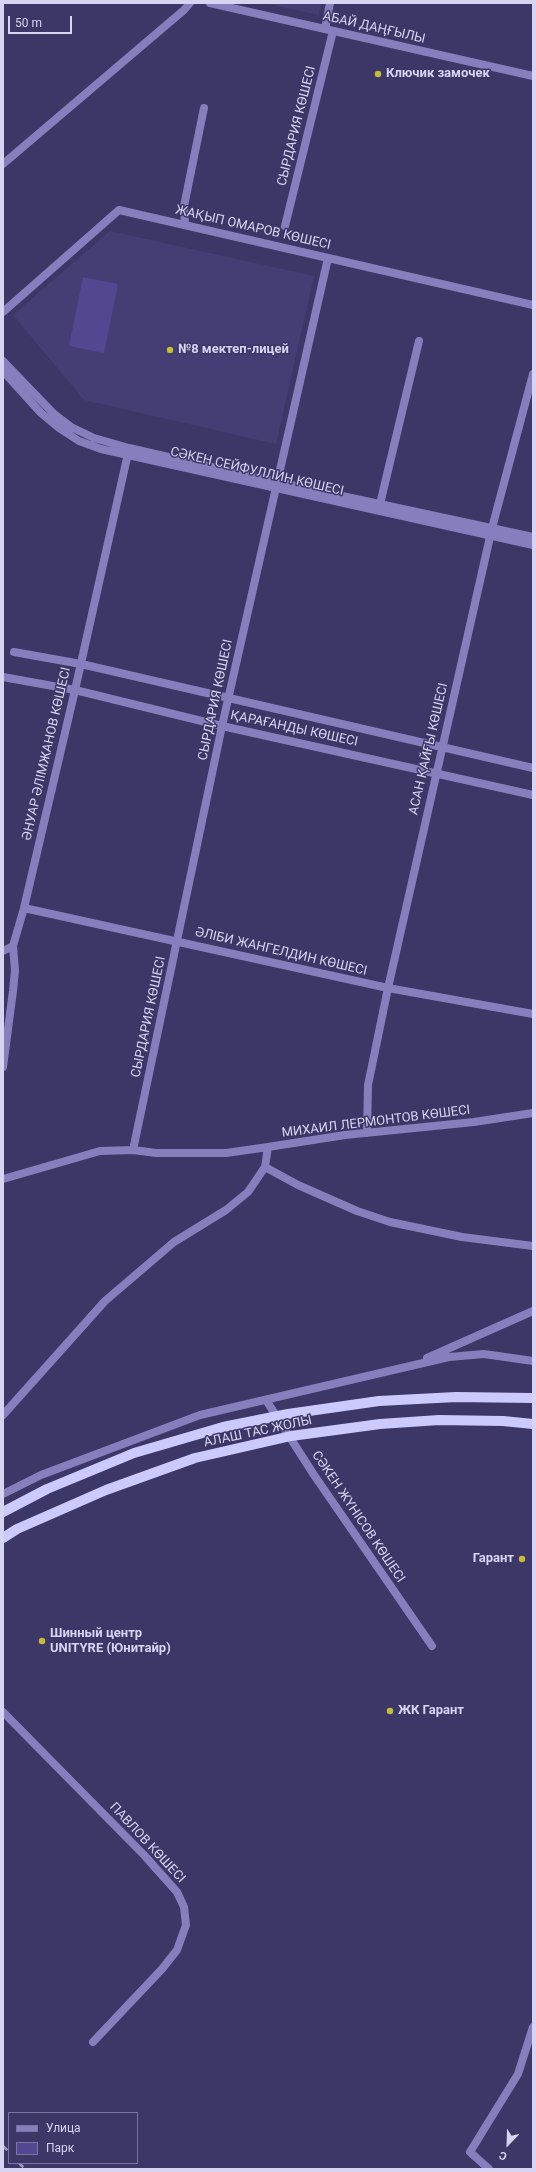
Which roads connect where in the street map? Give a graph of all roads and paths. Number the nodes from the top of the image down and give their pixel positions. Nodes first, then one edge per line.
1 (190, 3) edge
2 (210, 3) edge
3 (330, 3) edge
4 (329, 30) junction
5 (533, 76) edge
6 (204, 108) dead end
7 (3, 164) edge
8 (185, 225) junction
9 (285, 226) dead end
10 (328, 258) junction
11 (533, 305) edge
12 (3, 312) edge
13 (419, 341) dead end
14 (3, 361) edge
15 (3, 371) edge
16 (533, 374) edge
17 (128, 452) junction
18 (276, 485) junction
19 (380, 504) junction
20 (491, 532) junction
21 (533, 537) edge
22 (533, 545) edge
23 (14, 652) dead end
24 (81, 664) junction
25 (3, 677) edge
26 (75, 690) junction
27 (229, 697) junction
28 (222, 726) junction
29 (442, 747) junction
30 (533, 768) edge
31 (436, 773) junction
32 (533, 796) edge
33 (24, 908) junction
34 (177, 941) junction
35 (13, 946) junction
36 (3, 951) edge
37 (388, 988) junction
38 (533, 1014) edge
39 (3, 1067) edge
40 (533, 1113) edge
41 (367, 1133) junction
42 (268, 1148) junction
43 (133, 1150) junction
44 (265, 1167) junction
45 (3, 1179) edge
46 (533, 1246) edge
47 (533, 1311) edge
48 (533, 1361) edge
49 (410, 1365) junction
50 (533, 1398) edge
51 (266, 1400) junction
52 (3, 1415) edge
53 (533, 1424) edge
54 (3, 1494) edge
55 (3, 1512) edge
56 (3, 1538) edge
57 (432, 1646) dead end
58 (3, 1712) edge
59 (533, 2026) edge
60 (93, 2042) dead end
61 (489, 2169) edge

1 - 7 street
2 - 4 street, АБАЙ ДАҢҒЫЛЫ
3 - 4 street, СЫРДАРИЯ КӨШЕСІ
4 - 5 street, АБАЙ ДАҢҒЫЛЫ
4 - 9 street, СЫРДАРИЯ КӨШЕСІ
6 - 8 street
8 - 10 street, ЖАҚЫП ОМАРОВ КӨШЕСІ
8 - 12 street, ЖАҚЫП ОМАРОВ КӨШЕСІ
10 - 11 street, ЖАҚЫП ОМАРОВ КӨШЕСІ
10 - 18 street, СЫРДАРИЯ КӨШЕСІ
13 - 19 street
14 - 17 street, СӘКЕН СЕЙФУЛЛИН КӨШЕСІ
15 - 17 street, СӘКЕН СЕЙФУЛЛИН КӨШЕСІ
16 - 20 street, АСАН ҚАЙҒЫ КӨШЕСІ
17 - 18 street, СӘКЕН СЕЙФУЛЛИН КӨШЕСІ
17 - 24 street, ӘНУАР ӘЛІМЖАНОВ КӨШЕСІ
18 - 19 street, СӘКЕН СЕЙФУЛЛИН КӨШЕСІ
18 - 20 street, СӘКЕН СЕЙФУЛЛИН КӨШЕСІ
18 - 27 street, СЫРДАРИЯ КӨШЕСІ
19 - 20 street, СӘКЕН СЕЙФУЛЛИН КӨШЕСІ
20 - 21 street, СӘКЕН СЕЙФУЛЛИН КӨШЕСІ
20 - 22 street, СӘКЕН СЕЙФУЛЛИН КӨШЕСІ
20 - 29 street, АСАН ҚАЙҒЫ КӨШЕСІ
23 - 24 street, ҚАРАҒАНДЫ КӨШЕСІ
24 - 26 street, ӘНУАР ӘЛІМЖАНОВ КӨШЕСІ
24 - 27 street, ҚАРАҒАНДЫ КӨШЕСІ
25 - 26 street, ҚАРАҒАНДЫ КӨШЕСІ
26 - 28 street, ҚАРАҒАНДЫ КӨШЕСІ
26 - 33 street, ӘНУАР ӘЛІМЖАНОВ КӨШЕСІ
27 - 28 street, СЫРДАРИЯ КӨШЕСІ
27 - 29 street, ҚАРАҒАНДЫ КӨШЕСІ
28 - 31 street, ҚАРАҒАНДЫ КӨШЕСІ
28 - 34 street, СЫРДАРИЯ КӨШЕСІ
29 - 30 street, ҚАРАҒАНДЫ КӨШЕСІ
29 - 31 street, АСАН ҚАЙҒЫ КӨШЕСІ
31 - 32 street, ҚАРАҒАНДЫ КӨШЕСІ
31 - 37 street, АСАН ҚАЙҒЫ КӨШЕСІ
33 - 34 street, ӘЛІБИ ЖАНГЕЛДИН КӨШЕСІ
33 - 35 street, ӘНУАР ӘЛІМЖАНОВ КӨШЕСІ
34 - 37 street, ӘЛІБИ ЖАНГЕЛДИН КӨШЕСІ
34 - 43 street, СЫРДАРИЯ КӨШЕСІ
35 - 36 street
35 - 39 street, ӘНУАР ӘЛІМЖАНОВ КӨШЕСІ
37 - 38 street, ӘЛІБИ ЖАНГЕЛДИН КӨШЕСІ
37 - 41 street, АСАН ҚАЙҒЫ КӨШЕСІ
40 - 41 street, МИХАИЛ ЛЕРМОНТОВ КӨШЕСІ
41 - 42 street, МИХАИЛ ЛЕРМОНТОВ КӨШЕСІ
42 - 43 street
42 - 44 street, МИХАИЛ ЛЕРМОНТОВ КӨШЕСІ
43 - 45 street
44 - 46 street
44 - 52 street, МИХАИЛ ЛЕРМОНТОВ КӨШЕСІ
47 - 49 street
48 - 49 street
49 - 51 street
50 - 55 main road, АЛАШ ТАС ЖОЛЫ, bridge
51 - 54 street
51 - 57 street, СӘКЕН ЖҮНІСОВ КӨШЕСІ
53 - 56 main road, АЛАШ ТАС ЖОЛЫ, bridge
58 - 60 street, ПАВЛОВ КӨШЕСІ
59 - 61 street

